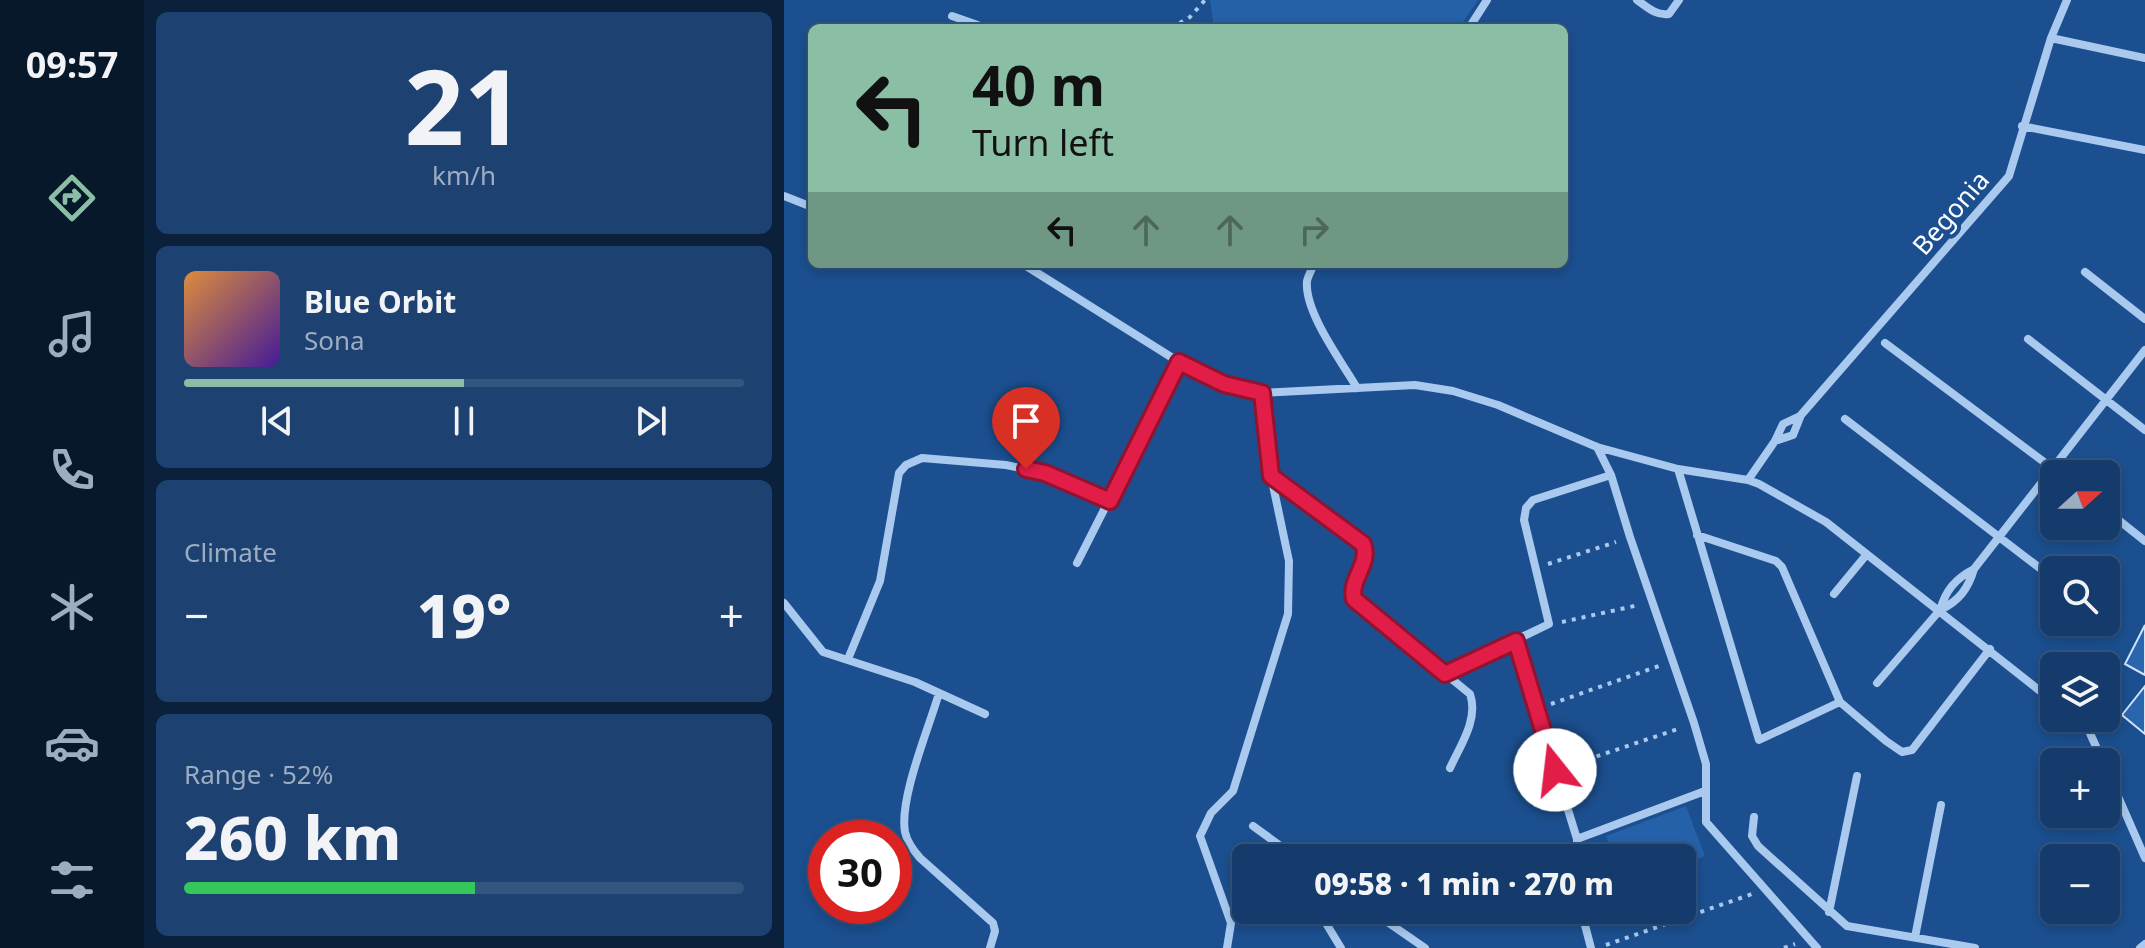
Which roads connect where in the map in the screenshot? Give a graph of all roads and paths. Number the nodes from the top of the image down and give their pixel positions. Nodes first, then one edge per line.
1 (1205, 0) edge
2 (1487, 0) edge
3 (1637, 0) edge
4 (1679, 0) edge
5 (2067, 0) edge
6 (952, 16) dead end
7 (975, 24) edge
8 (1178, 24) edge
9 (1472, 24) edge
10 (2051, 38) junction
11 (2145, 58) edge
12 (2022, 126) junction
13 (2145, 150) edge
14 (784, 196) edge
15 (808, 205) edge
16 (1029, 268) edge
17 (1312, 268) edge
18 (2085, 272) dead end
19 (2145, 319) edge
20 (2028, 339) dead end
21 (1885, 343) dead end
22 (2145, 350) edge
23 (1179, 362) junction
24 (1357, 388) junction
25 (1262, 393) junction
26 (2106, 400) junction
27 (1801, 415) junction
28 (1845, 419) dead end
29 (2145, 430) edge
30 (1775, 441) junction
31 (1597, 447) junction
32 (2041, 460) edge
33 (2064, 460) edge
34 (1678, 469) junction
35 (1611, 475) junction
36 (1271, 476) junction
37 (1748, 480) junction
38 (2040, 490) edge
39 (1110, 501) junction
40 (2120, 521) edge
41 (1697, 535) junction
42 (2000, 536) junction
43 (1630, 537) junction
44 (2145, 541) edge
45 (1867, 554) junction
46 (1077, 563) dead end
47 (1537, 567) junction
48 (2040, 568) edge
49 (1834, 594) dead end
50 (784, 603) edge
51 (1654, 603) junction
52 (1940, 610) junction
53 (1549, 624) junction
54 (1516, 641) junction
55 (1990, 649) junction
56 (848, 659) junction
57 (1673, 661) junction
58 (1445, 674) junction
59 (1877, 683) dead end
60 (2040, 690) edge
61 (939, 693) junction
62 (1840, 702) junction
63 (1537, 709) junction
64 (985, 714) dead end
65 (1694, 723) junction
66 (1450, 768) dead end
67 (1555, 770) junction
68 (1857, 776) dead end
69 (1705, 791) junction
70 (2120, 801) edge
71 (1941, 805) dead end
72 (1754, 817) dead end
73 (1253, 826) dead end
74 (1577, 839) junction
75 (1278, 844) edge
76 (1577, 844) edge
77 (2145, 858) edge
78 (1765, 889) junction
79 (1829, 912) junction
80 (1326, 924) edge
81 (1390, 924) edge
82 (1585, 924) edge
83 (1915, 937) junction
84 (2145, 944) edge
85 (990, 948) edge
86 (1227, 948) edge
87 (1341, 948) edge
88 (1425, 948) edge
89 (1591, 948) edge
90 (1598, 948) edge
91 (1817, 948) edge
92 (1975, 948) edge
93 (2140, 948) edge

1 - 8 path
2 - 9 street
3 - 4 street
5 - 10 street, Begonia
6 - 7 street
10 - 11 street
10 - 12 street, Begonia
12 - 13 street
12 - 27 street, Begonia
14 - 15 street
16 - 23 street
17 - 24 street
18 - 19 street
20 - 26 street
21 - 32 street
22 - 26 street
23 - 25 street
23 - 39 street
24 - 25 street
24 - 31 street
25 - 36 street
26 - 29 street
26 - 33 street
27 - 30 street, Begonia
27 - 30 street, Begonia
28 - 42 street
30 - 37 street, Begonia
31 - 34 street
31 - 35 street
34 - 37 street
34 - 41 street
35 - 43 street
35 - 47 street
36 - 58 street
36 - 86 street
37 - 45 street
38 - 42 street
39 - 46 street
39 - 56 street
40 - 44 street
41 - 62 street
41 - 62 street
42 - 48 street
42 - 52 street
43 - 47 path
43 - 51 street
45 - 49 street
45 - 52 street
47 - 53 street
50 - 56 street
51 - 53 path
51 - 57 street
52 - 55 street
52 - 59 street
53 - 54 street
54 - 58 street
54 - 63 street
55 - 60 street
55 - 62 street
56 - 61 street
57 - 63 path
57 - 65 street
58 - 66 street
61 - 64 street
61 - 85 street
63 - 67 street
65 - 67 path
65 - 69 street
67 - 74 street
68 - 79 street
69 - 74 street
69 - 78 street
70 - 77 street
71 - 83 street
72 - 79 street
73 - 75 street
74 - 76 street
78 - 90 path
78 - 91 street
79 - 83 street
80 - 87 street
81 - 88 street
82 - 89 street
83 - 92 street
84 - 93 street

